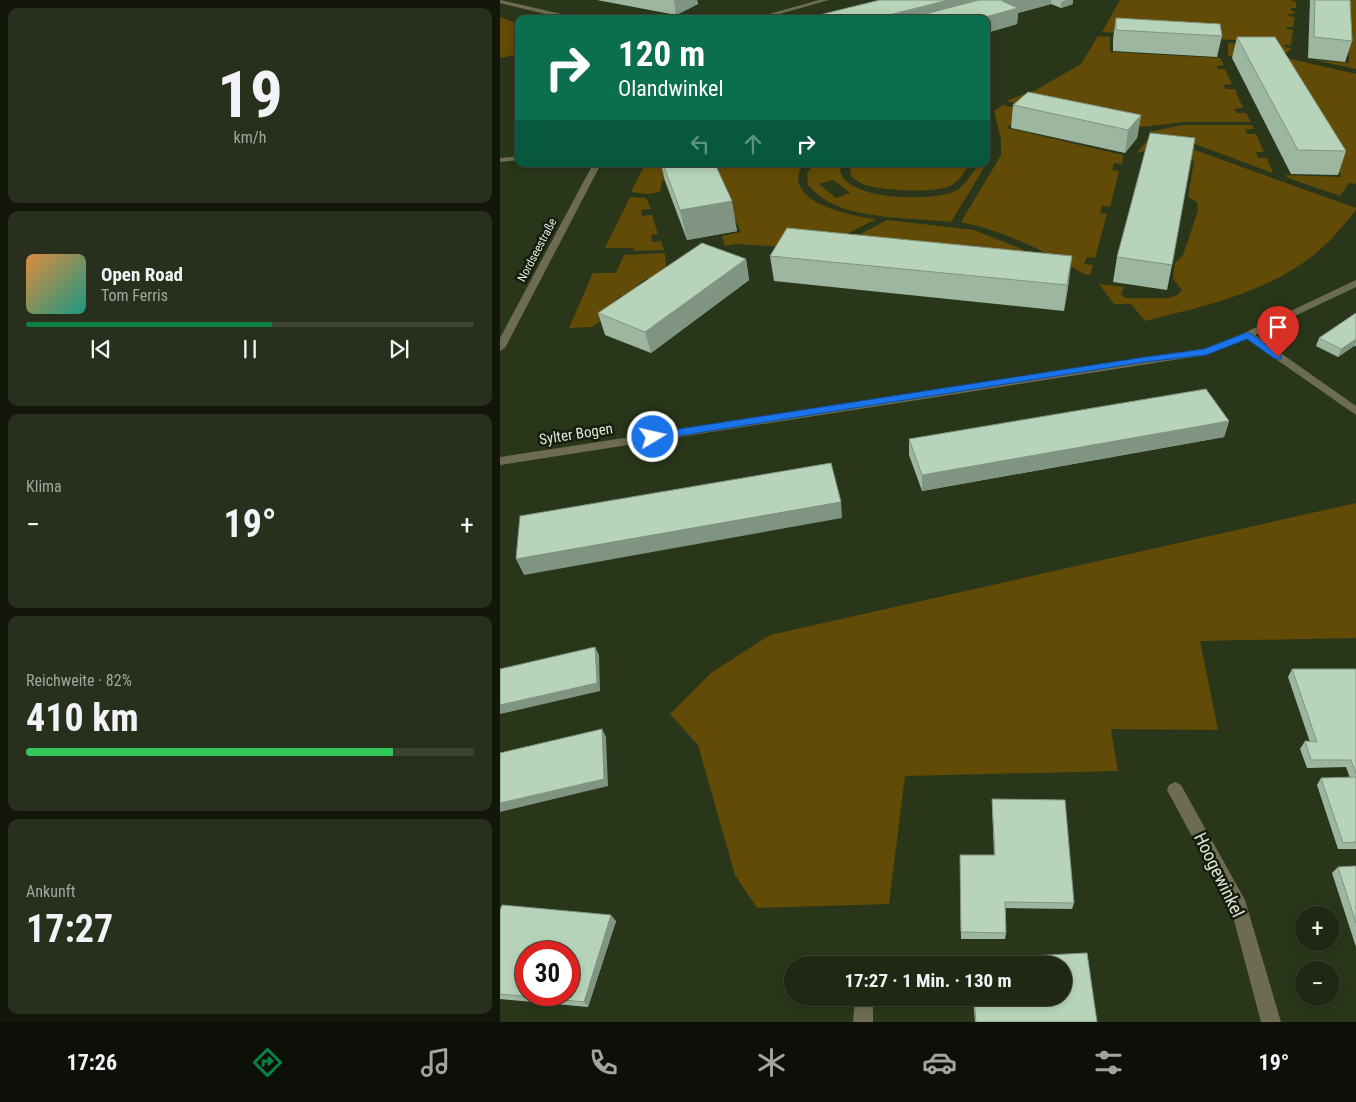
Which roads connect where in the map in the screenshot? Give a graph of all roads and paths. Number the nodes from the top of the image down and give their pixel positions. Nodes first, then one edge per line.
1 (826, 0) edge
2 (500, 1) edge
3 (558, 15) edge
4 (769, 15) edge
5 (515, 158) edge
6 (500, 160) edge
7 (595, 167) edge
8 (1356, 283) edge
9 (1248, 335) junction
10 (500, 348) edge
11 (1356, 412) edge
12 (500, 461) edge
13 (1175, 790) dead end
14 (864, 1006) edge
15 (863, 1022) edge
16 (1271, 1022) edge

1 - 4 street
2 - 3 street
5 - 6 street
7 - 10 street, Nordseestraße
8 - 9 street, Sylter Bogen
9 - 11 street
9 - 12 street, Sylter Bogen
13 - 16 street, Hoogewinkel
14 - 15 street

